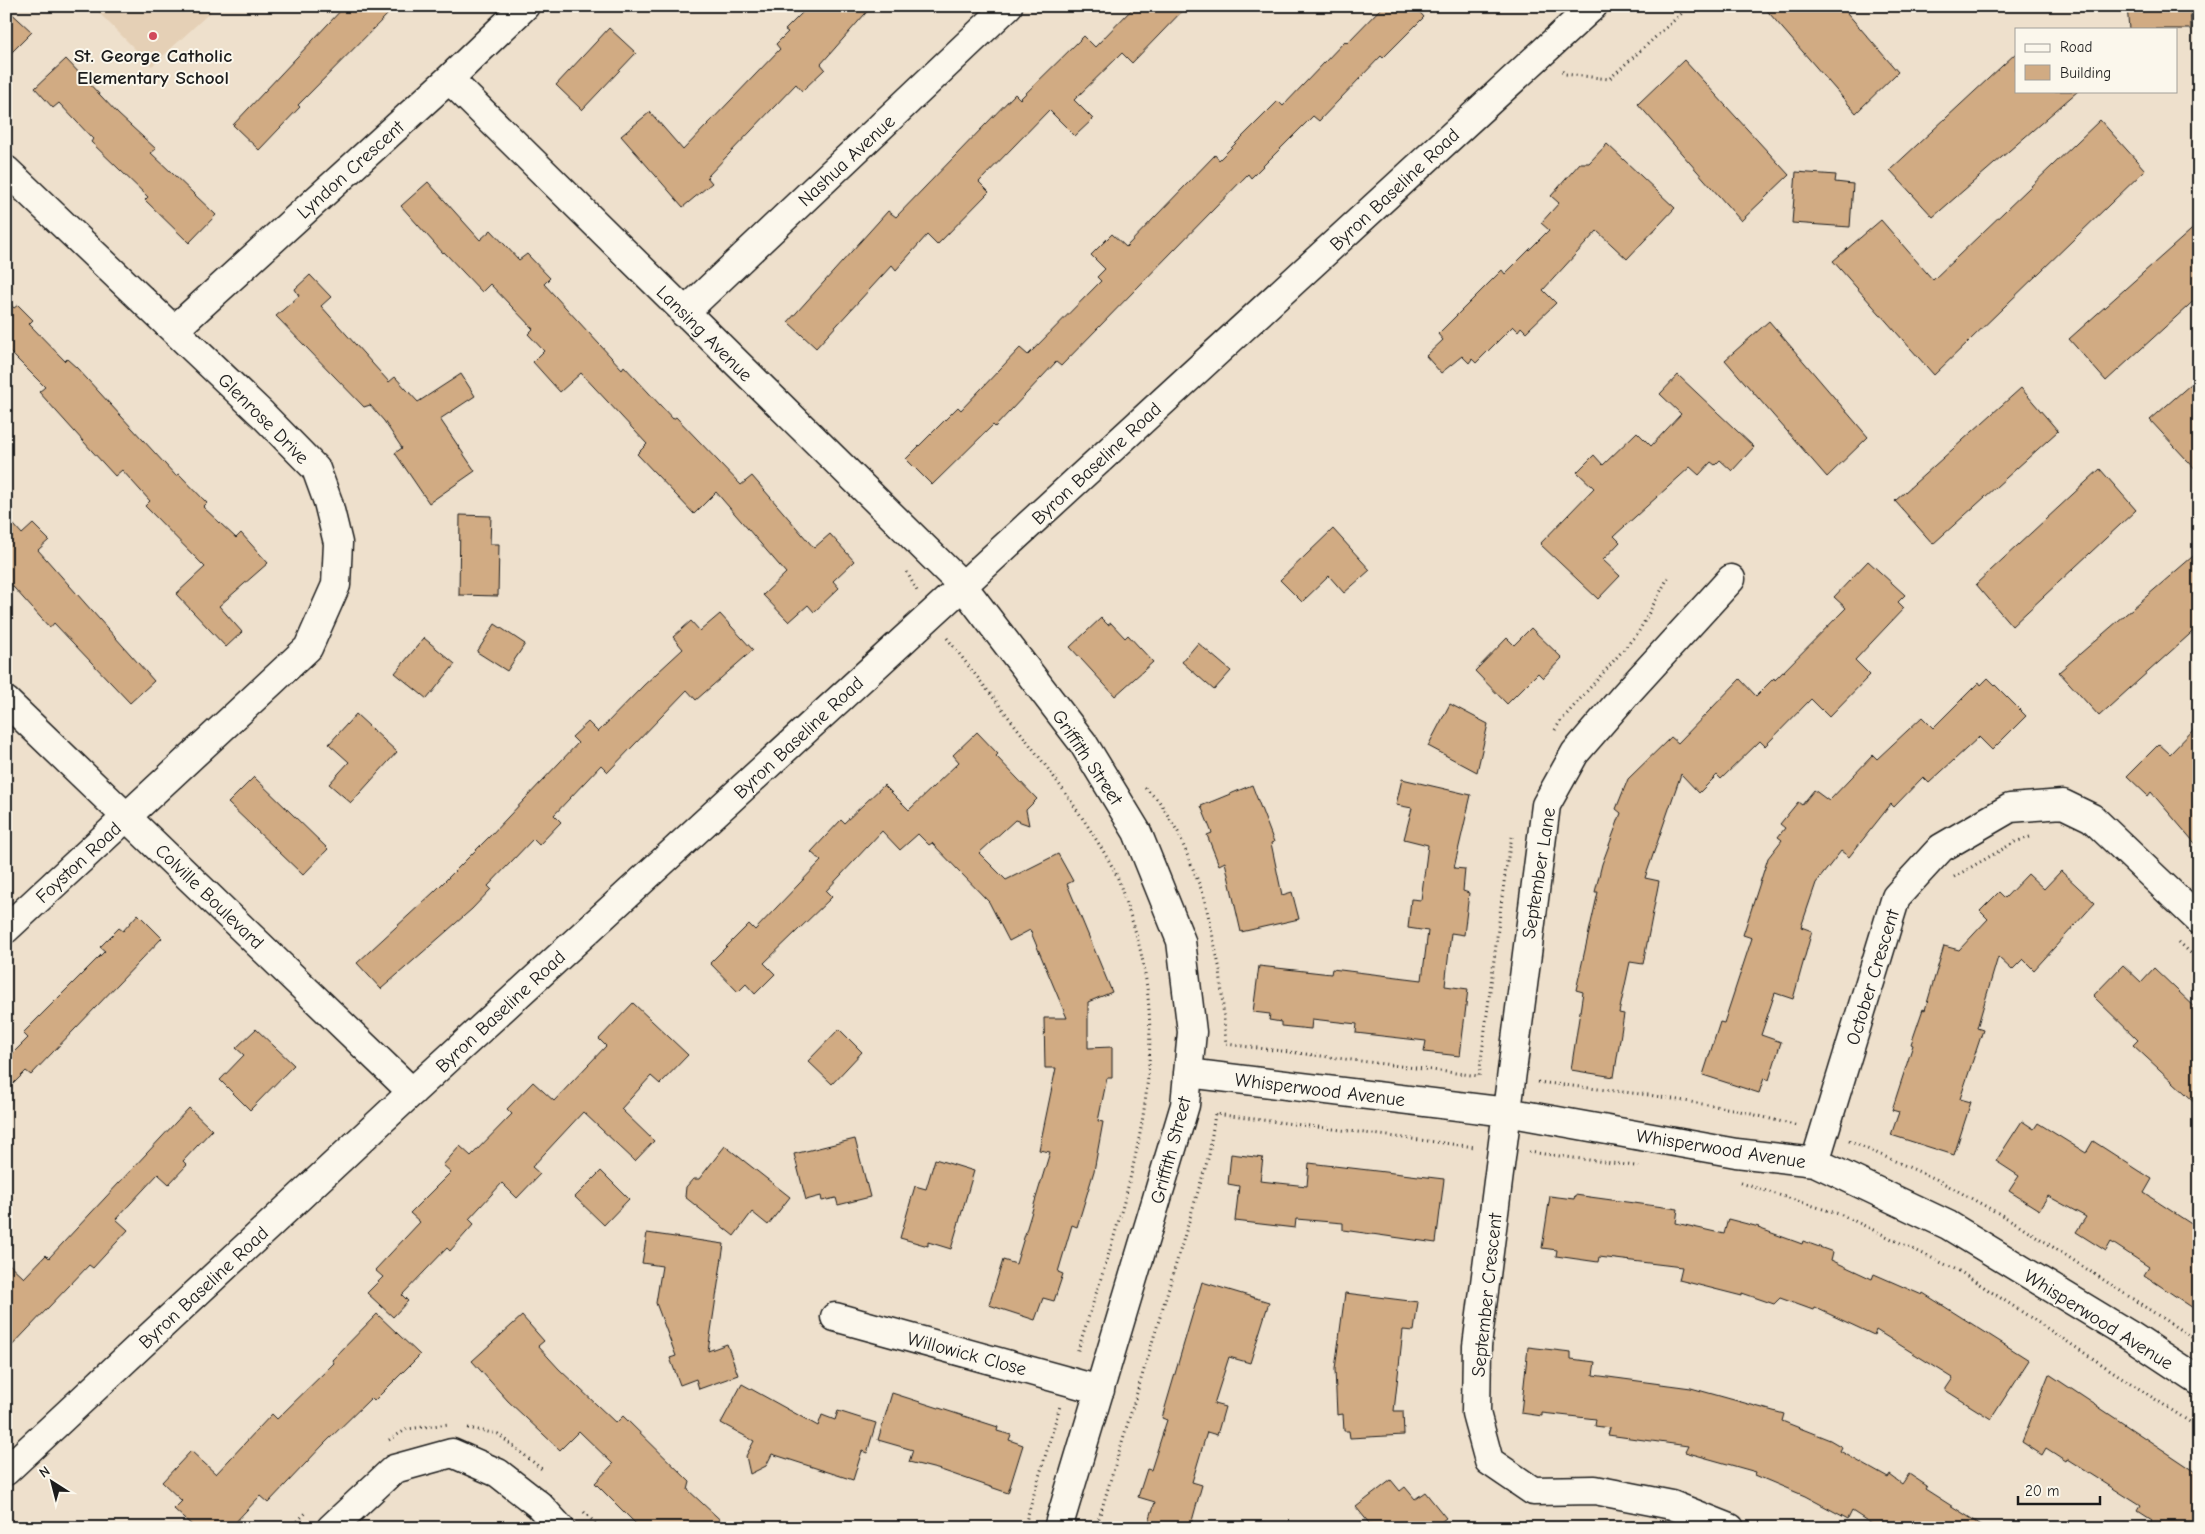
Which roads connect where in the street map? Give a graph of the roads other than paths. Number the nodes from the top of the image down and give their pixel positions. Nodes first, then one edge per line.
1 (525, 6) edge
2 (1008, 6) edge
3 (1593, 6) edge
4 (449, 79) junction
5 (6, 170) edge
6 (684, 313) junction
7 (174, 330) junction
8 (1731, 579) dead end
9 (962, 585) junction
10 (6, 701) edge
11 (128, 816) junction
12 (2199, 920) edge
13 (6, 929) edge
14 (1188, 1073) junction
15 (412, 1092) junction
16 (1507, 1112) junction
17 (1815, 1162) junction
18 (835, 1317) dead end
19 (2199, 1381) edge
20 (1100, 1390) junction
21 (6, 1471) edge
22 (331, 1528) edge
23 (560, 1528) edge
24 (1058, 1528) edge
25 (1730, 1528) edge

1 - 4 street, Lyndon Crescent
2 - 6 street, Nashua Avenue
3 - 9 street, Byron Baseline Road
4 - 6 street, Lansing Avenue
4 - 7 street, Lyndon Crescent
5 - 7 street, Glenrose Drive
6 - 9 street, Lansing Avenue
7 - 11 street, Glenrose Drive
8 - 16 street, September Lane
9 - 14 street, Griffith Street
9 - 15 street, Byron Baseline Road
10 - 11 street, Colville Boulevard
11 - 13 street, Foyston Road
11 - 15 street, Colville Boulevard
12 - 17 street, October Crescent
14 - 16 street, Whisperwood Avenue
14 - 20 street, Griffith Street
15 - 21 street, Byron Baseline Road
16 - 17 street, Whisperwood Avenue
16 - 25 street, September Crescent
17 - 19 street, Whisperwood Avenue
18 - 20 street, Willowick Close
20 - 24 street, Griffith Street
22 - 23 street

